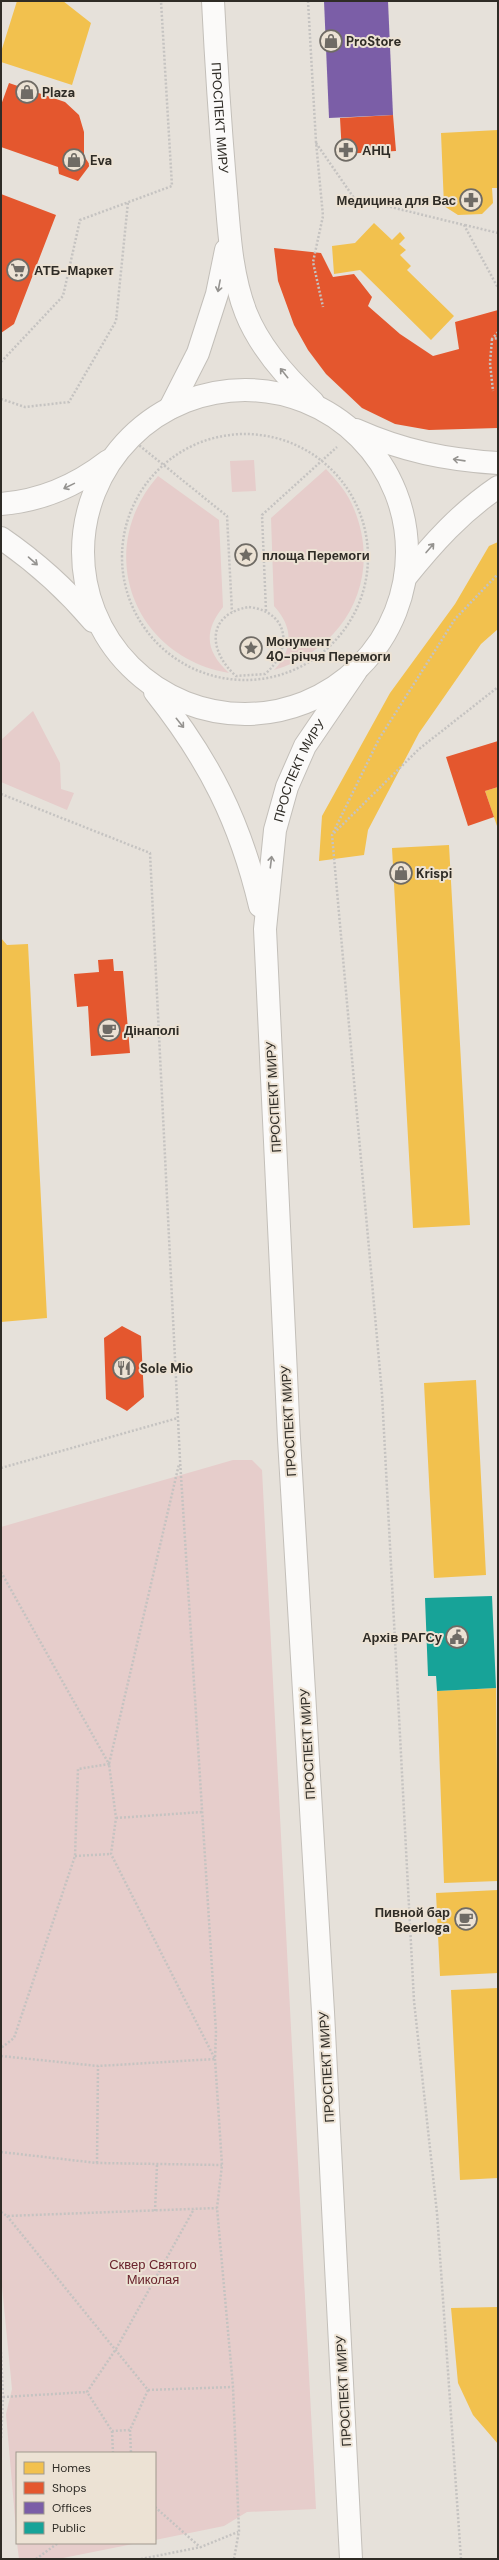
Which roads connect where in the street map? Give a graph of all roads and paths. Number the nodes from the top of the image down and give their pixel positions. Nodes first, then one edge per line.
1 (161, 1) edge
2 (212, 1) edge
3 (308, 1) edge
4 (316, 142) junction
5 (128, 202) junction
6 (464, 225) junction
7 (498, 233) edge
8 (229, 234) junction
9 (498, 288) edge
10 (323, 307) dead end
11 (498, 332) edge
12 (498, 338) edge
13 (492, 339) junction
14 (1, 362) edge
15 (493, 391) dead end
16 (1, 399) edge
17 (170, 408) junction
18 (322, 410) junction
19 (350, 429) junction
20 (130, 438) junction
21 (113, 457) junction
22 (322, 461) junction
23 (498, 463) edge
24 (162, 466) junction
25 (498, 487) edge
26 (1, 504) edge
27 (1, 538) edge
28 (498, 574) edge
29 (406, 578) junction
30 (266, 611) junction
31 (232, 612) junction
32 (106, 636) junction
33 (356, 671) junction
34 (265, 674) junction
35 (236, 676) junction
36 (266, 678) junction
37 (236, 680) junction
38 (147, 682) junction
39 (498, 687) edge
40 (1, 794) edge
41 (332, 835) junction
42 (265, 929) junction
43 (178, 1418) junction
44 (180, 1460) junction
45 (1, 1468) edge
46 (1, 1572) edge
47 (109, 1764) junction
48 (202, 1812) junction
49 (116, 1818) junction
50 (111, 1854) junction
51 (75, 1856) junction
52 (1, 2048) edge
53 (1, 2056) edge
54 (215, 2059) junction
55 (98, 2066) junction
56 (1, 2152) edge
57 (96, 2163) junction
58 (157, 2165) junction
59 (222, 2166) junction
60 (217, 2208) junction
61 (194, 2209) junction
62 (155, 2211) junction
63 (1, 2212) edge
64 (7, 2216) junction
65 (116, 2349) junction
66 (1, 2352) edge
67 (233, 2387) junction
68 (148, 2390) junction
69 (87, 2392) junction
70 (3, 2397) junction
71 (130, 2430) junction
72 (112, 2431) junction
73 (1, 2440) edge
74 (113, 2452) edge
75 (131, 2452) edge
76 (156, 2508) edge
77 (239, 2531) junction
78 (57, 2544) edge
79 (201, 2547) junction
80 (36, 2559) edge
81 (141, 2559) edge
82 (234, 2559) edge
83 (351, 2559) edge
84 (462, 2559) edge

1 - 5 path
2 - 8 main road, ПРОСПЕКТ МИРУ
3 - 4 path
4 - 6 path
4 - 10 path
5 - 14 path
5 - 16 path
6 - 7 path
6 - 9 path
8 -> 17 main road, ПРОСПЕКТ МИРУ
18 -> 8 main road, ПРОСПЕКТ МИРУ
11 - 13 path
12 - 13 path
13 - 15 path
17 - 18 main road
17 - 20 main road
18 - 19 main road
19 - 22 path
23 -> 19 main road
19 - 29 main road
20 - 21 main road
20 - 24 path
21 -> 26 main road
21 - 32 main road
22 - 24 path
22 - 30 path
22 - 36 path
24 - 31 path
24 - 37 path
29 -> 25 main road
27 -> 32 main road
28 - 41 path
29 - 33 main road
30 - 31 path
30 - 34 path
31 - 35 path
32 - 38 main road
33 - 38 main road
42 -> 33 main road, ПРОСПЕКТ МИРУ
34 - 35 path
34 - 36 path
35 - 37 path
36 - 37 path
38 -> 42 main road, ПРОСПЕКТ МИРУ
39 - 41 path
40 - 43 path
41 - 84 path
42 - 83 main road, ПРОСПЕКТ МИРУ
43 - 44 path
43 - 45 path
44 - 47 path
44 - 48 path
46 - 47 path
47 - 49 path
47 - 51 path
48 - 49 path
48 - 54 path
49 - 50 path
50 - 51 path
50 - 54 path
51 - 52 path
53 - 55 path
54 - 55 path
54 - 59 path
55 - 57 path
56 - 57 path
57 - 58 path
58 - 59 path
58 - 62 path
59 - 60 path
60 - 61 path
60 - 67 path
61 - 62 path
61 - 65 path
62 - 64 path
63 - 64 path
64 - 65 path
65 - 68 path
65 - 69 path
66 - 70 path
67 - 68 path
67 - 77 path
68 - 71 path
69 - 70 path
69 - 72 path
70 - 73 path
71 - 72 path
71 - 75 path
72 - 74 path
76 - 79 path
77 - 79 path
77 - 82 path
78 - 80 path
79 - 81 path

